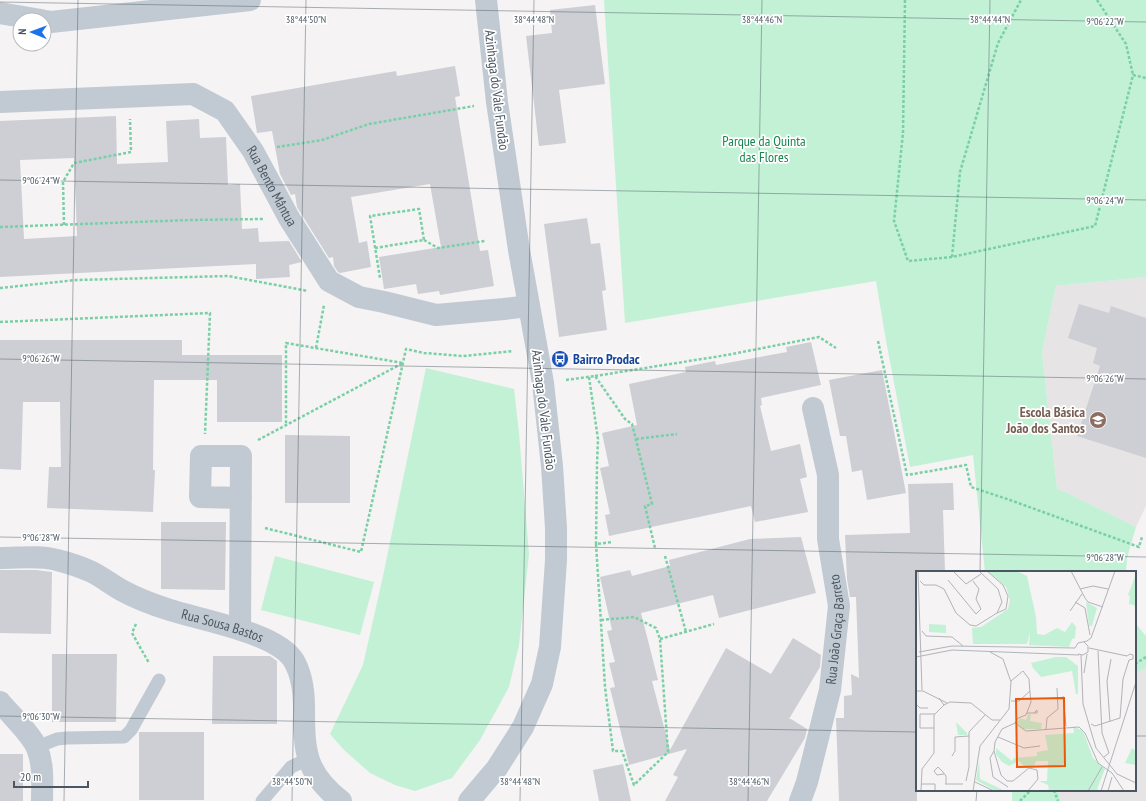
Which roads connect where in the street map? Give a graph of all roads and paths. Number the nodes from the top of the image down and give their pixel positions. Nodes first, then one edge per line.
1 (250, 0) edge
2 (486, 0) edge
3 (906, 0) edge
4 (1021, 0) edge
5 (1096, 0) edge
6 (0, 13) edge
7 (12, 15) edge
8 (52, 22) edge
9 (1133, 75) junction
10 (1146, 78) edge
11 (129, 97) junction
12 (0, 102) edge
13 (498, 102) junction
14 (253, 151) junction
15 (289, 218) junction
16 (64, 225) junction
17 (0, 227) edge
18 (424, 240) junction
19 (485, 241) dead end
20 (952, 257) junction
21 (0, 288) edge
22 (311, 291) dead end
23 (324, 302) dead end
24 (529, 306) junction
25 (0, 322) edge
26 (878, 341) dead end
27 (316, 348) junction
28 (836, 348) dead end
29 (503, 352) dead end
30 (403, 363) junction
31 (595, 376) junction
32 (589, 377) junction
33 (562, 381) dead end
34 (813, 408) dead end
35 (286, 425) junction
36 (677, 434) dead end
37 (205, 436) dead end
38 (636, 439) junction
39 (241, 456) junction
40 (241, 498) junction
41 (241, 522) junction
42 (1142, 538) dead end
43 (613, 542) dead end
44 (596, 544) junction
45 (655, 548) dead end
46 (665, 556) dead end
47 (0, 558) edge
48 (145, 601) junction
49 (601, 620) junction
50 (714, 624) dead end
51 (240, 629) junction
52 (686, 632) junction
53 (660, 639) junction
54 (1146, 658) edge
55 (1136, 663) edge
56 (159, 680) joint
57 (0, 702) edge
58 (37, 747) junction
59 (308, 758) junction
60 (1030, 791) edge
61 (1054, 791) edge
62 (42, 801) edge
63 (262, 801) edge
64 (341, 801) edge
65 (469, 801) edge
66 (800, 801) edge
67 (1020, 801) edge
68 (1058, 801) edge

1 - 8 street
2 - 13 street, Azinhaga do Vale Fundão
3 - 20 path
4 - 20 path
5 - 9 path
6 - 7 street
9 - 10 path
9 - 20 path
11 - 12 street, Rua Bento Mântua
11 - 14 street, Rua Bento Mântua
11 - 16 path
13 - 14 path
13 - 24 street, Azinhaga do Vale Fundão
14 - 15 street, Rua Bento Mântua
15 - 16 path
15 - 24 street, Rua Bento Mântua
16 - 17 path
18 - 18 path
18 - 19 path
21 - 22 path
23 - 27 path
24 - 65 street, Azinhaga do Vale Fundão
25 - 37 path
26 - 42 path
27 - 30 path
27 - 35 path
28 - 31 path
29 - 30 path
30 - 35 path
30 - 41 path
31 - 32 path
31 - 38 path
32 - 33 path
32 - 44 path
34 - 66 street, Rua João Graça Barreto
35 - 39 path
36 - 38 path
38 - 45 path
39 - 40 street
39 - 40 street
40 - 41 street
41 - 51 street
43 - 44 path
44 - 49 path
46 - 52 path
47 - 48 street, Rua Sousa Bastos
48 - 51 street, Rua Sousa Bastos
48 - 56 path
49 - 53 path
49 - 53 path
50 - 52 path
51 - 59 street, Rua Sousa Bastos
52 - 53 path
54 - 55 path
56 - 58 lane
57 - 58 street
58 - 62 street
59 - 63 lane
59 - 64 street, Rua Sousa Bastos
60 - 67 path
61 - 68 path

